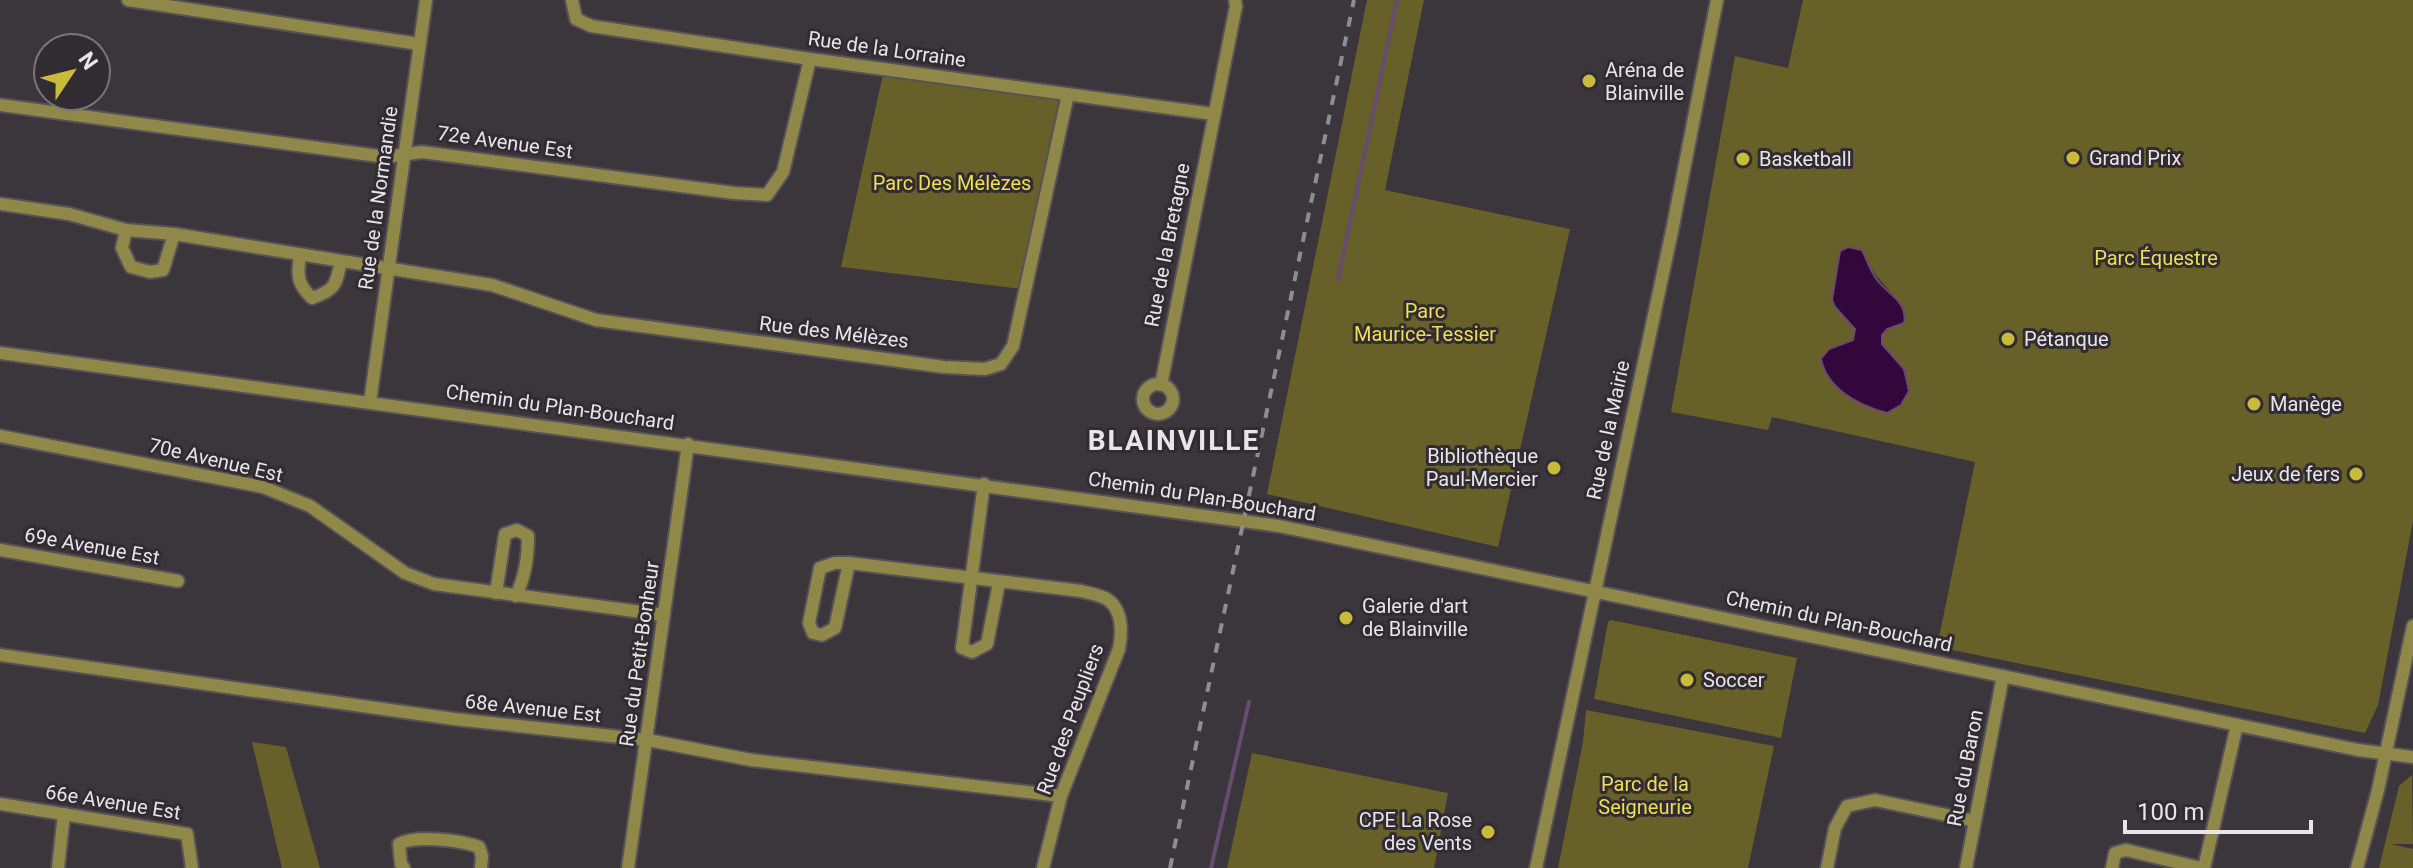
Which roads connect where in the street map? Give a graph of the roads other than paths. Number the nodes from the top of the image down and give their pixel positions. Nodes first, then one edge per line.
1 (128, 0) edge
2 (426, 0) edge
3 (572, 0) edge
4 (1235, 0) edge
5 (1717, 0) edge
6 (419, 44) junction
7 (810, 59) junction
8 (1068, 94) junction
9 (0, 105) edge
10 (1213, 114) junction
11 (405, 155) junction
12 (0, 204) edge
13 (126, 230) junction
14 (174, 234) junction
15 (300, 255) junction
16 (341, 261) junction
17 (389, 269) junction
18 (0, 353) edge
19 (1161, 385) dead end
20 (370, 402) junction
21 (0, 436) edge
22 (688, 444) junction
23 (984, 484) junction
24 (0, 550) edge
25 (849, 563) junction
26 (973, 577) junction
27 (178, 581) dead end
28 (999, 583) junction
29 (1594, 591) junction
30 (496, 593) junction
31 (516, 596) junction
32 (664, 615) junction
33 (2413, 626) edge
34 (0, 655) edge
35 (2003, 676) junction
36 (2237, 725) junction
37 (648, 740) junction
38 (2386, 753) junction
39 (2413, 757) edge
40 (1061, 796) junction
41 (0, 804) edge
42 (64, 814) junction
43 (1975, 821) junction
44 (58, 868) edge
45 (192, 868) edge
46 (404, 868) edge
47 (481, 868) edge
48 (628, 868) edge
49 (1043, 868) edge
50 (1536, 868) edge
51 (1827, 868) edge
52 (1966, 868) edge
53 (2112, 868) edge
54 (2203, 868) edge
55 (2357, 868) edge

1 - 6 street
2 - 6 street, Rue de la Normandie
3 - 7 street, Rue de la Lorraine
4 - 10 street, Rue de la Bretagne
5 - 29 street, Rue de la Mairie
6 - 11 street, Rue de la Normandie
7 - 8 street, Rue de la Lorraine
7 - 11 street, 72e Avenue Est
8 - 10 street, Rue de la Lorraine
8 - 17 street, Rue des Mélèzes
9 - 11 street, 72e Avenue Est
10 - 19 street, Rue de la Bretagne
11 - 17 street, Rue de la Normandie
12 - 13 street, Rue des Mélèzes
13 - 14 street, Rue des Mélèzes
13 - 14 street
14 - 15 street, Rue des Mélèzes
15 - 16 street, Rue des Mélèzes
15 - 16 street
16 - 17 street, Rue des Mélèzes
17 - 20 street, Rue de la Normandie
18 - 20 street, Chemin du Plan-Bouchard
20 - 22 street, Chemin du Plan-Bouchard
21 - 30 street, 70e Avenue Est
22 - 23 street, Chemin du Plan-Bouchard
22 - 32 street, Rue du Petit-Bonheur
23 - 26 street
23 - 29 street, Chemin du Plan-Bouchard
24 - 27 street, 69e Avenue Est
25 - 25 street
25 - 26 street, Rue des Peupliers
26 - 28 street, Rue des Peupliers
26 - 28 street
28 - 40 street, Rue des Peupliers
29 - 35 street, Chemin du Plan-Bouchard
29 - 50 street, Rue de la Mairie
30 - 31 street, 70e Avenue Est
30 - 31 street
31 - 32 street, 70e Avenue Est
32 - 37 street, Rue du Petit-Bonheur
33 - 38 street
34 - 37 street, 68e Avenue Est
35 - 36 street, Chemin du Plan-Bouchard
35 - 43 street, Rue du Baron
36 - 38 street, Chemin du Plan-Bouchard
36 - 54 street
37 - 40 street, 68e Avenue Est
37 - 48 street, Rue du Petit-Bonheur
38 - 39 street, Chemin du Plan-Bouchard
38 - 55 street
40 - 49 street, Rue des Peupliers
41 - 42 street, 66e Avenue Est
42 - 44 street
42 - 45 street, 66e Avenue Est
43 - 51 street
43 - 52 street, Rue du Baron
46 - 47 street
53 - 54 street

